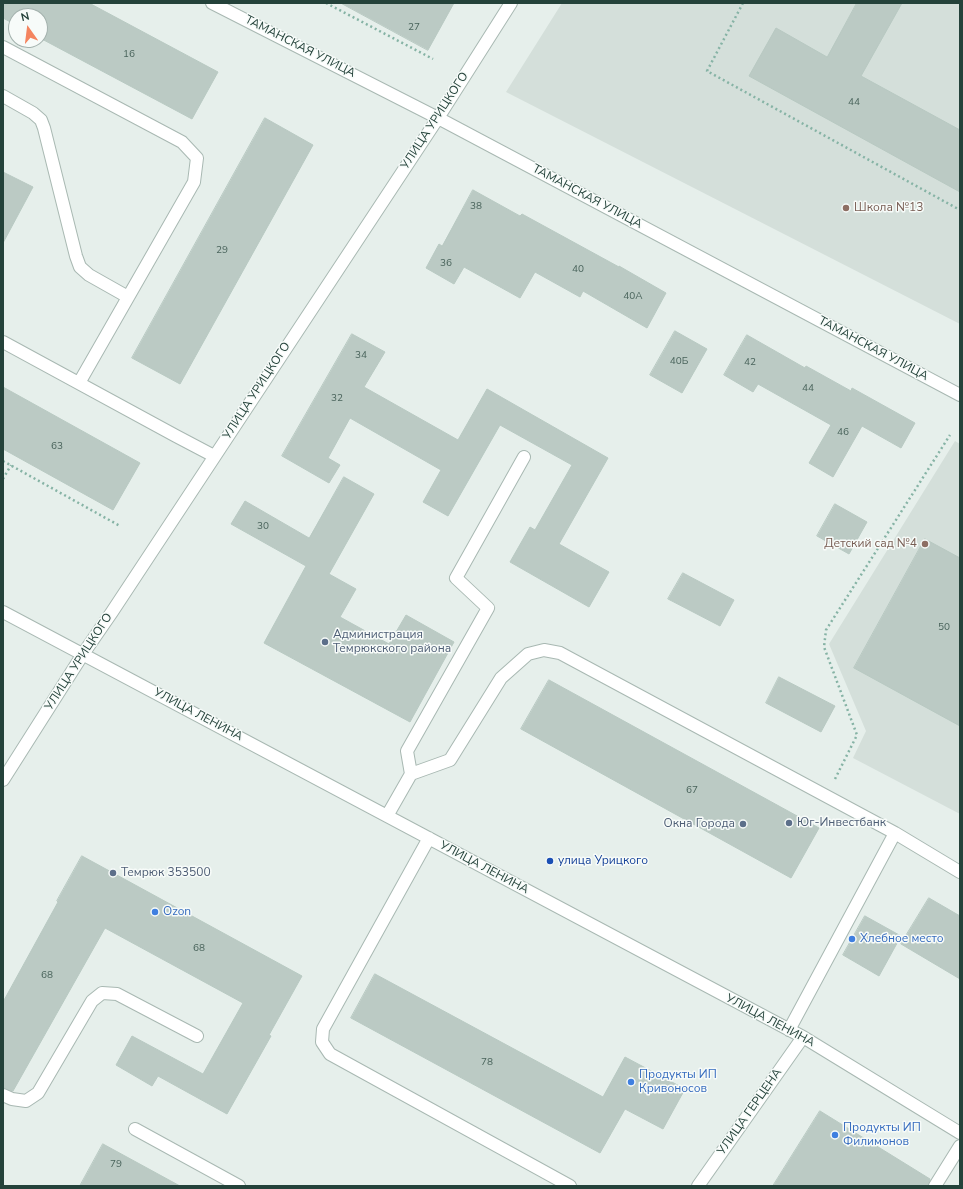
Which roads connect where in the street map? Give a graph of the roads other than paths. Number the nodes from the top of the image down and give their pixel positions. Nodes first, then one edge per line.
1 (212, 3) edge
2 (512, 3) edge
3 (3, 47) edge
4 (3, 96) edge
5 (438, 118) junction
6 (128, 297) junction
7 (3, 342) edge
8 (79, 383) junction
9 (960, 395) edge
10 (214, 456) junction
11 (524, 458) dead end
12 (3, 612) edge
13 (83, 654) junction
14 (411, 774) junction
15 (3, 780) edge
16 (387, 816) junction
17 (895, 833) junction
18 (429, 838) junction
19 (960, 872) edge
20 (789, 1030) junction
21 (197, 1036) dead end
22 (803, 1037) junction
23 (3, 1095) edge
24 (135, 1129) dead end
25 (960, 1132) edge
26 (960, 1146) edge
27 (239, 1186) edge
28 (570, 1186) edge
29 (698, 1186) edge
30 (935, 1186) edge

1 - 5 street, ТАМАНСКАЯ УЛИЦА
2 - 5 street, УЛИЦА УРИЦКОГО
3 - 6 street
4 - 6 street
5 - 9 street, ТАМАНСКАЯ УЛИЦА
5 - 10 street, УЛИЦА УРИЦКОГО
6 - 8 street
7 - 8 street
8 - 10 street
10 - 13 street, УЛИЦА УРИЦКОГО
11 - 14 street
12 - 13 street, УЛИЦА ЛЕНИНА
13 - 15 street, УЛИЦА УРИЦКОГО
13 - 16 street, УЛИЦА ЛЕНИНА
14 - 16 street
14 - 17 street
16 - 18 street, УЛИЦА ЛЕНИНА
17 - 19 street
17 - 20 street
18 - 20 street, УЛИЦА ЛЕНИНА
18 - 28 street
20 - 22 street, УЛИЦА ЛЕНИНА
21 - 23 street
22 - 25 street, УЛИЦА ЛЕНИНА
22 - 29 street, УЛИЦА ГЕРЦЕНА
24 - 27 street
26 - 30 street

